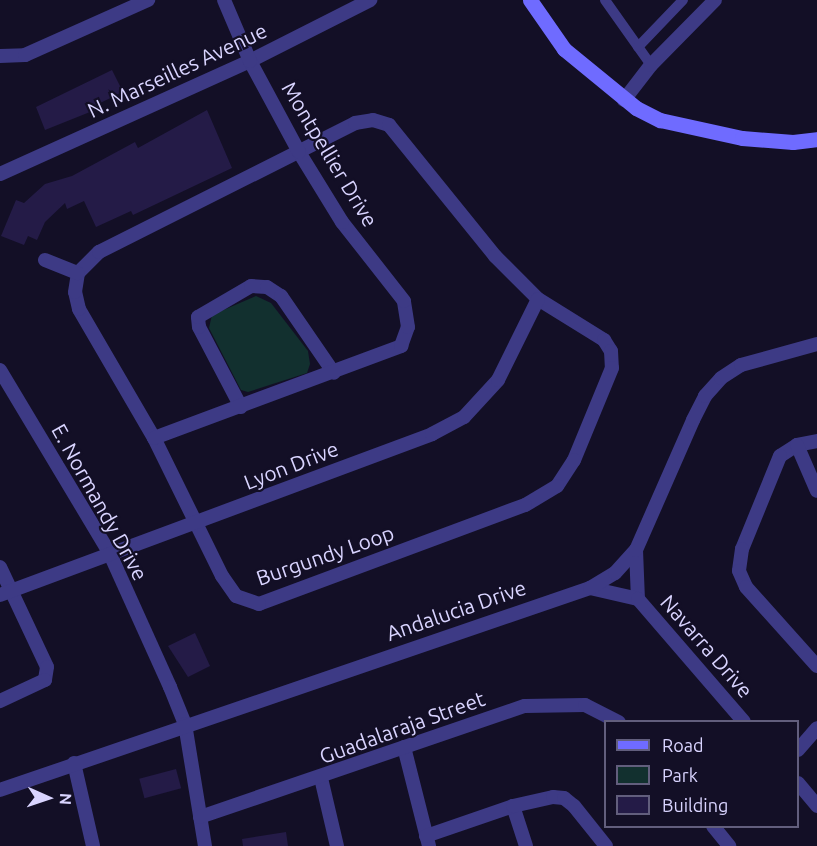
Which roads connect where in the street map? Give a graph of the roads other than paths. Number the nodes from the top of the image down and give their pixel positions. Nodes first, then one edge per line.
1 (147, 0) edge
2 (224, 0) edge
3 (370, 0) edge
4 (530, 0) edge
5 (604, 0) edge
6 (684, 0) edge
7 (716, 0) edge
8 (117, 6) edge
9 (638, 47) junction
10 (0, 56) edge
11 (250, 61) junction
12 (651, 65) junction
13 (624, 100) junction
14 (817, 139) edge
15 (299, 152) junction
16 (0, 174) edge
17 (45, 260) dead end
18 (78, 273) junction
19 (538, 299) junction
20 (817, 344) edge
21 (0, 370) edge
22 (334, 373) junction
23 (241, 406) junction
24 (154, 438) junction
25 (817, 441) edge
26 (797, 445) junction
27 (817, 491) edge
28 (196, 523) junction
29 (636, 550) junction
30 (110, 554) junction
31 (0, 567) edge
32 (590, 588) junction
33 (6, 593) edge
34 (638, 599) junction
35 (817, 666) edge
36 (0, 701) edge
37 (615, 720) edge
38 (742, 720) edge
39 (185, 724) junction
40 (817, 728) edge
41 (404, 747) junction
42 (799, 749) edge
43 (74, 763) junction
44 (321, 778) junction
45 (799, 784) edge
46 (0, 790) edge
47 (513, 806) junction
48 (817, 806) edge
49 (200, 817) junction
50 (715, 828) edge
51 (428, 841) edge
52 (93, 846) edge
53 (205, 846) edge
54 (337, 846) edge
55 (526, 846) edge
56 (606, 846) edge
57 (729, 846) edge

1 - 8 street
2 - 11 street, Montpellier Drive
3 - 11 street, N. Marseilles Avenue
4 - 13 main road
5 - 9 street
6 - 9 street
7 - 12 street
8 - 10 street
9 - 12 street
11 - 15 street, Montpellier Drive
11 - 16 street, N. Marseilles Avenue
12 - 13 street
13 - 14 main road
15 - 18 street, Burgundy Loop
15 - 19 street, Burgundy Loop
15 - 22 street, Montpellier Drive
17 - 18 street
18 - 24 street, Burgundy Loop
19 - 28 street, Lyon Drive
19 - 28 street, Burgundy Loop
20 - 29 street, Andalucia Drive
21 - 30 street, E. Normandy Drive
22 - 23 street, Montpellier Drive
22 - 23 street
23 - 24 street, Montpellier Drive
24 - 28 street, Burgundy Loop
25 - 26 street
26 - 27 street
26 - 35 street
28 - 30 street, Lyon Drive
29 - 32 street, Andalucia Drive
29 - 34 street
30 - 33 street, Lyon Drive
30 - 39 street, E. Normandy Drive
31 - 33 street
32 - 34 street
32 - 39 street, Andalucia Drive
33 - 36 street
34 - 38 street, Navarra Drive
37 - 41 street, Guadalaraja Street
39 - 43 street, Andalucia Drive
39 - 49 street, E. Normandy Drive
40 - 42 street
41 - 44 street, Guadalaraja Street
41 - 51 street
43 - 46 street, Andalucia Drive
43 - 52 street
44 - 49 street, Guadalaraja Street
44 - 54 street
45 - 48 street
47 - 51 street
47 - 55 street
47 - 56 street
49 - 53 street, E. Normandy Drive
50 - 57 street

